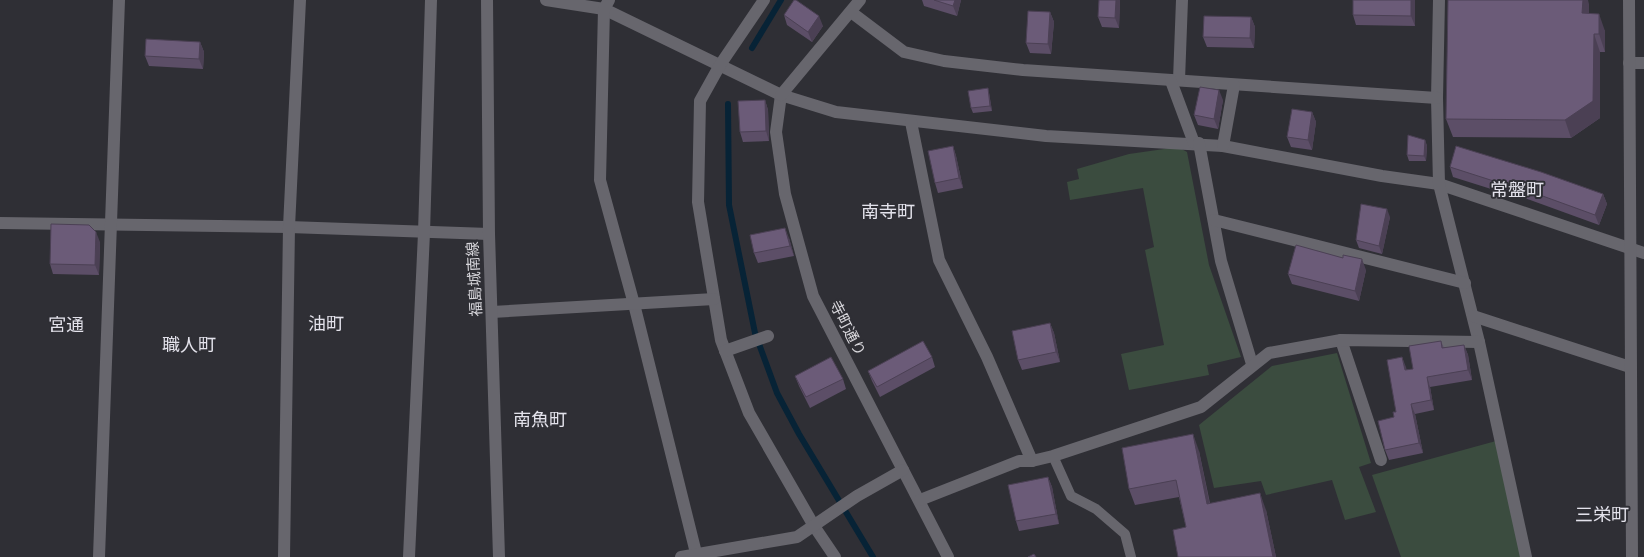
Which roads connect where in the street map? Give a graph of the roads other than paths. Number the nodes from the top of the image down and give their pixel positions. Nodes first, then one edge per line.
1 (119, 0) edge
2 (300, 0) edge
3 (431, 0) edge
4 (488, 0) edge
5 (546, 0) edge
6 (764, 0) edge
7 (860, 0) edge
8 (1182, 0) edge
9 (1439, 0) edge
10 (1629, 0) edge
11 (606, 4) edge
12 (851, 12) junction
13 (1629, 63) junction
14 (1644, 63) edge
15 (720, 65) junction
16 (1175, 80) junction
17 (1234, 85) junction
18 (781, 95) junction
19 (1437, 98) junction
20 (911, 122) junction
21 (1196, 143) junction
22 (1223, 146) junction
23 (1439, 184) junction
24 (1214, 220) junction
25 (0, 223) edge
26 (111, 225) junction
27 (289, 227) junction
28 (424, 233) junction
29 (488, 234) junction
30 (1630, 248) junction
31 (1644, 253) edge
32 (1465, 283) junction
33 (714, 299) junction
34 (634, 304) junction
35 (492, 312) junction
36 (1473, 316) junction
37 (768, 336) dead end
38 (1341, 340) junction
39 (1479, 342) junction
40 (725, 350) junction
41 (1252, 364) junction
42 (1630, 367) junction
43 (1053, 456) junction
44 (1381, 460) dead end
45 (1032, 461) junction
46 (903, 470) junction
47 (920, 500) junction
48 (818, 523) junction
49 (697, 556) edge
50 (99, 557) edge
51 (284, 557) edge
52 (409, 557) edge
53 (499, 557) edge
54 (681, 557) edge
55 (835, 557) edge
56 (948, 557) edge
57 (1131, 557) edge
58 (1526, 557) edge
59 (1632, 557) edge

1 - 26 street
2 - 27 street
3 - 28 street
4 - 29 street, 福島城南線
5 - 11 street
6 - 15 street
7 - 12 street
8 - 16 street
9 - 19 street
10 - 13 street
11 - 15 street
11 - 34 street
12 - 16 street
12 - 18 street
13 - 14 street
13 - 30 street
15 - 18 street
15 - 33 street
16 - 17 street
16 - 21 street
17 - 19 street
17 - 22 street
18 - 20 street
18 - 46 street, 寺町通り
19 - 23 street
20 - 21 street
20 - 45 street
21 - 22 street
21 - 24 street
22 - 23 street
23 - 30 street
23 - 32 street
24 - 32 street
24 - 41 street
25 - 26 street
26 - 27 street
26 - 50 street
27 - 28 street
27 - 51 street
28 - 29 street
28 - 52 street
29 - 35 street, 福島城南線
30 - 31 street
30 - 42 street
32 - 36 street
33 - 34 street
33 - 40 street
34 - 35 street
34 - 49 street
35 - 53 street, 福島城南線
36 - 39 street
36 - 42 street
37 - 40 street
38 - 39 street
38 - 41 street
38 - 44 street
39 - 58 street
40 - 48 street
41 - 43 street
42 - 59 street
43 - 45 street
43 - 57 lane
45 - 47 street
46 - 47 street, 寺町通り
46 - 48 street
47 - 56 street, 寺町通り
48 - 49 street
48 - 55 street
49 - 54 street

